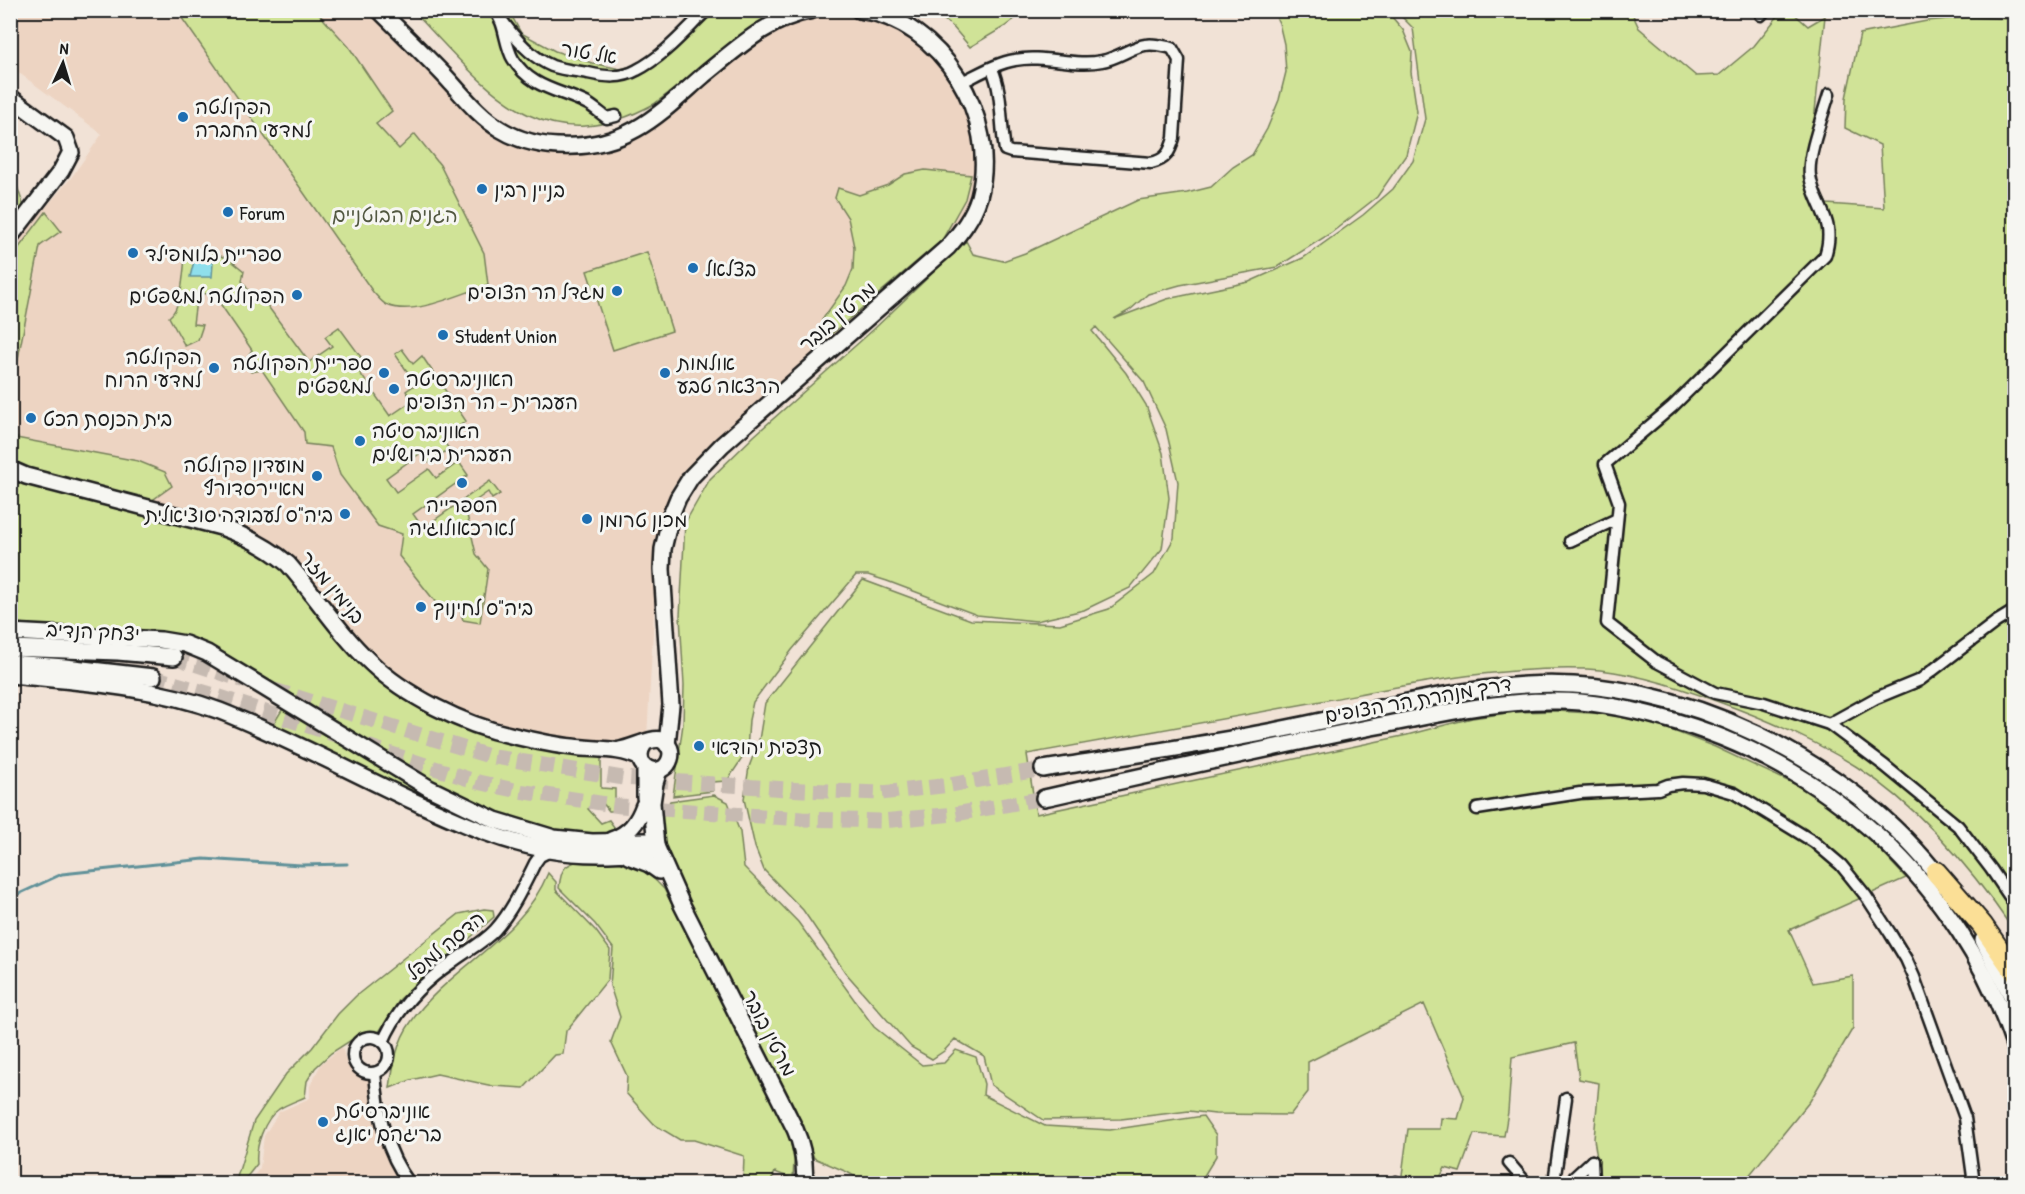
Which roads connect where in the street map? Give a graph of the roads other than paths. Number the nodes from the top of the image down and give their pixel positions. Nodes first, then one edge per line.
1 (379, 10) edge
2 (707, 10) edge
3 (813, 10) edge
4 (860, 10) edge
5 (497, 13) edge
6 (992, 69) junction
7 (960, 83) junction
8 (1829, 94) dead end
9 (10, 97) edge
10 (616, 116) dead end
11 (10, 237) edge
12 (10, 469) edge
13 (1617, 519) junction
14 (1570, 541) dead end
15 (2014, 611) edge
16 (10, 632) edge
17 (10, 648) edge
18 (174, 657) tunnel mouth
19 (10, 663) edge
20 (10, 675) edge
21 (153, 677) tunnel mouth
22 (1829, 724) junction
23 (651, 754) junction
24 (1043, 769) tunnel mouth
25 (1044, 798) tunnel mouth
26 (644, 805) junction
27 (1477, 809) dead end
28 (511, 841) junction
29 (606, 842) junction
30 (650, 846) junction
31 (550, 851) junction
32 (622, 854) junction
33 (659, 871) junction
34 (1936, 872) junction
35 (529, 876) junction
36 (2014, 903) edge
37 (682, 905) junction
38 (2014, 971) edge
39 (2014, 1001) edge
40 (383, 1042) junction
41 (2014, 1045) edge
42 (375, 1073) junction
43 (1566, 1098) dead end
44 (1509, 1163) dead end
45 (410, 1184) edge
46 (804, 1184) edge
47 (1527, 1184) edge
48 (1559, 1184) edge
49 (1567, 1184) edge
50 (1593, 1184) edge
51 (1974, 1184) edge

1 - 3 main road
2 - 5 street, אל טור
4 - 7 main road, מרטין בובר
5 - 10 street
6 - 6 street
6 - 7 street
7 - 23 main road, מרטין בובר
8 - 13 street
9 - 11 main road
12 - 23 main road, בנימין מזר
13 - 14 street
13 - 22 street
15 - 22 street
16 - 29 main road
17 - 18 main road, יצחק הנדיב
19 - 21 main road, יצחק הנדיב
20 - 28 main road
22 - 36 street
23 - 26 main road, מרטין בובר
23 - 30 main road, מרטין בובר
24 - 34 main road, דרך מנהרת הר הצופים
25 - 41 main road, דרך מנהרת הר הצופים
26 - 29 main road
26 - 30 main road, מרטין בובר
27 - 51 street
28 - 31 main road
28 - 35 street
29 - 30 main road
30 - 32 main road
30 - 33 main road, מרטין בובר
30 - 37 main road, מרטין בובר
31 - 32 main road
31 - 35 street, הדסה למפל
32 - 33 main road
33 - 37 main road, מרטין בובר
34 - 38 highway
34 - 39 main road, דרך מנהרת הר הצופים
35 - 40 street, הדסה למפל
37 - 46 main road, מרטין בובר
40 - 42 street
40 - 42 street
42 - 45 street
43 - 48 street
44 - 47 street
49 - 50 street

